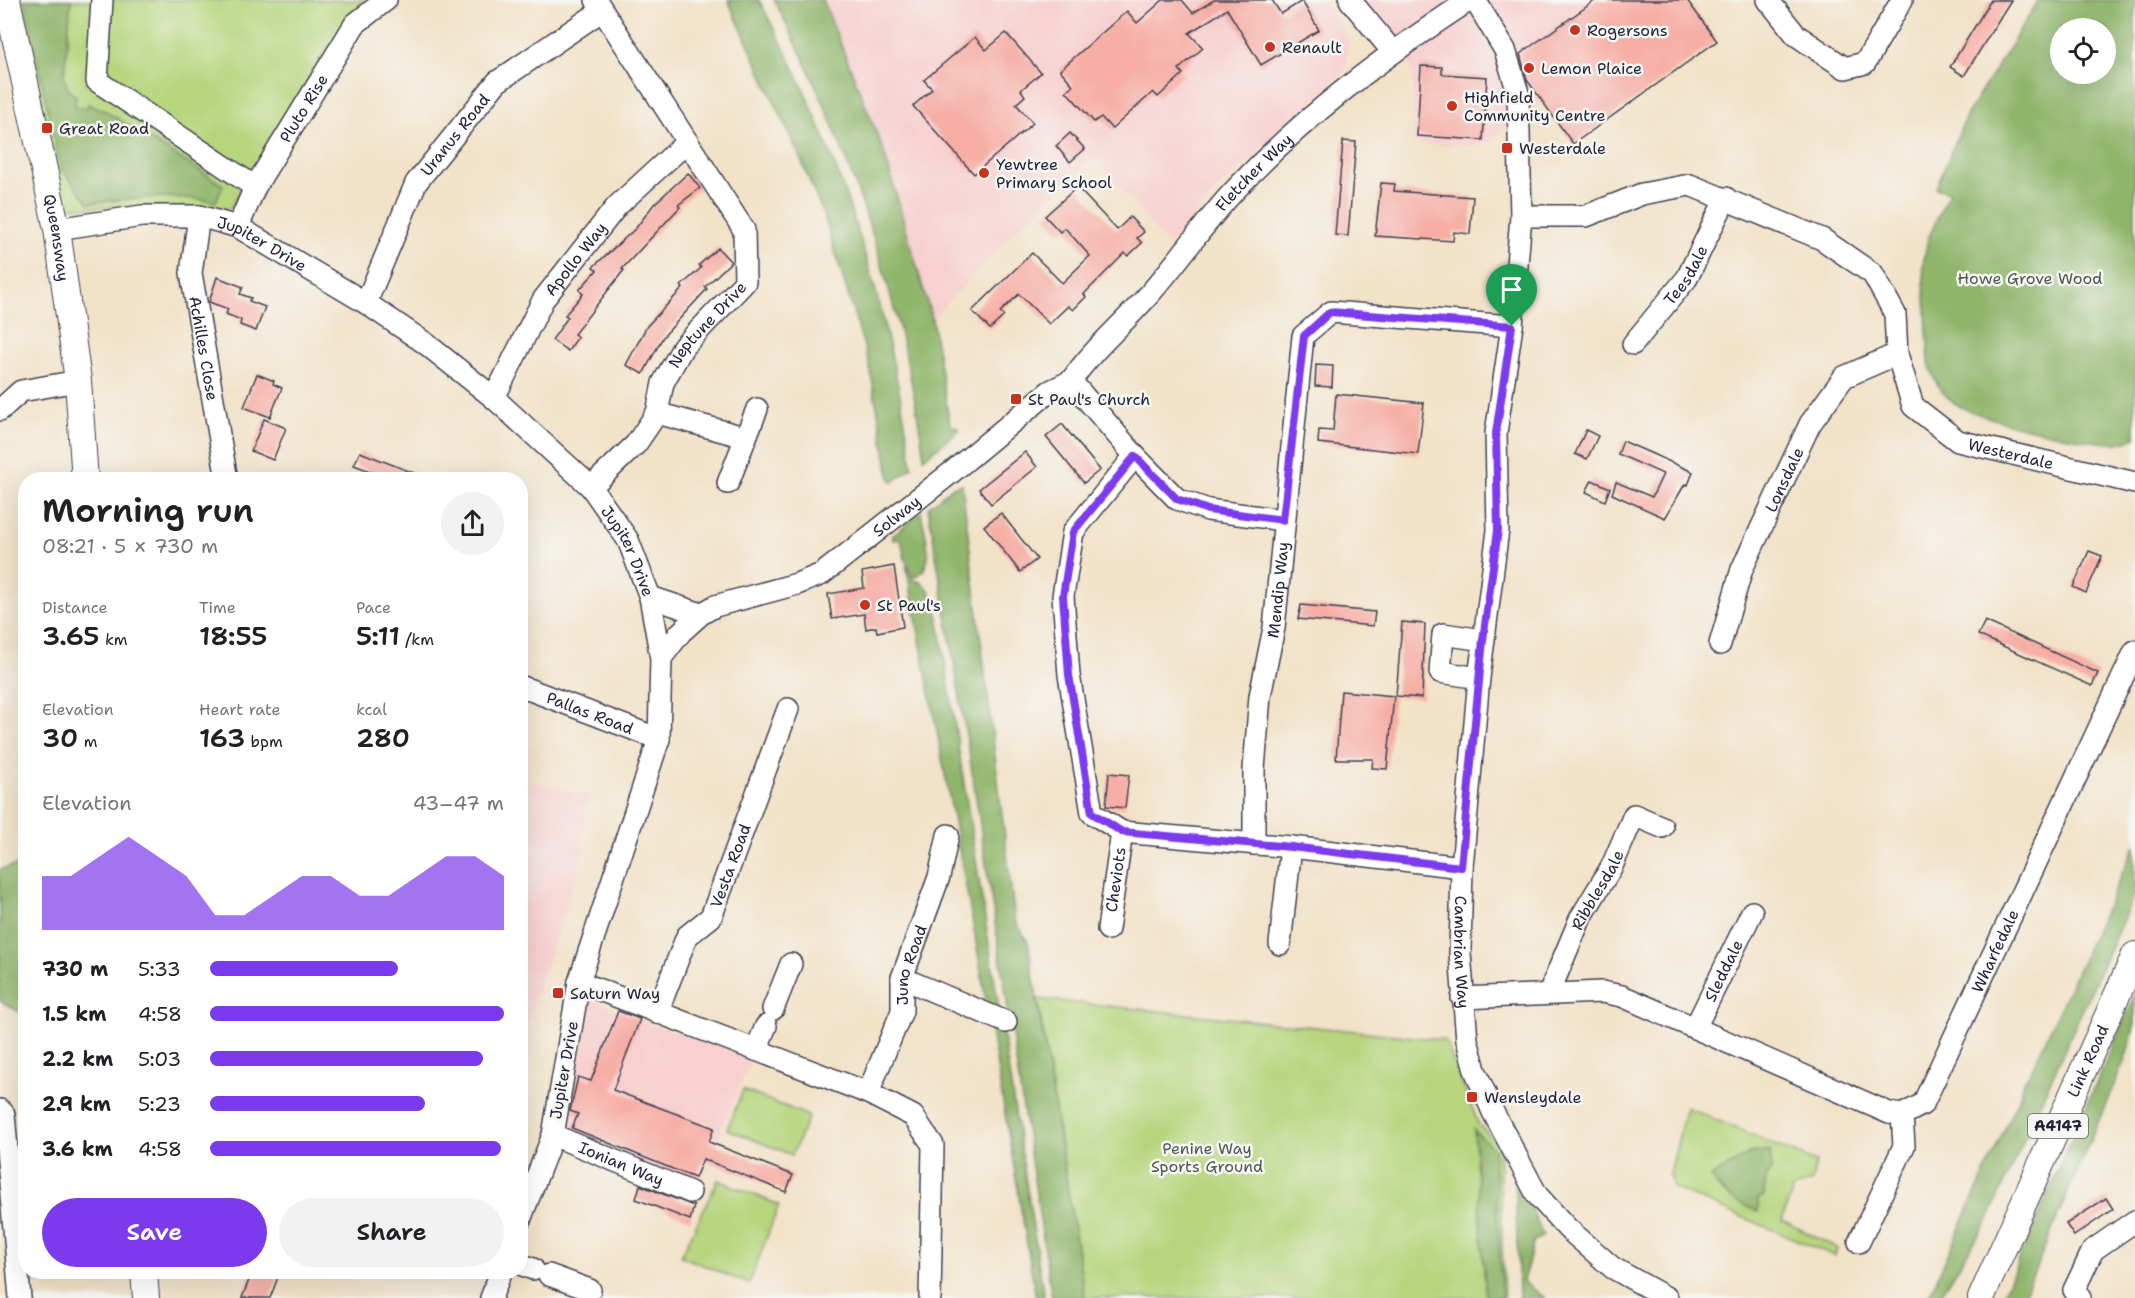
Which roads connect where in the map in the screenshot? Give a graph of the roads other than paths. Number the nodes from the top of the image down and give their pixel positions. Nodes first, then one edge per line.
1 (8, 0) edge
2 (102, 0) edge
3 (386, 0) edge
4 (1350, 0) edge
5 (1470, 0) edge
6 (1475, 0) edge
7 (1768, 0) edge
8 (1902, 0) edge
9 (598, 6) edge
10 (1393, 52) junction
11 (687, 141) junction
12 (255, 187) junction
13 (1726, 198) junction
14 (199, 216) junction
15 (1521, 216) junction
16 (238, 227) junction
17 (57, 229) junction
18 (366, 303) junction
19 (1512, 326) junction
20 (1633, 344) dead end
21 (1897, 354) junction
22 (78, 381) junction
23 (1071, 381) junction
24 (494, 398) junction
25 (0, 410) edge
26 (757, 410) dead end
27 (657, 413) junction
28 (744, 438) junction
29 (1135, 456) junction
30 (84, 472) edge
31 (226, 472) edge
32 (728, 483) dead end
33 (2135, 483) edge
34 (591, 487) junction
35 (1283, 520) junction
36 (650, 597) junction
37 (701, 614) junction
38 (1483, 640) junction
39 (1720, 644) dead end
40 (2135, 651) edge
41 (661, 658) junction
42 (1479, 678) junction
43 (528, 689) edge
44 (788, 709) dead end
45 (659, 739) junction
46 (1662, 826) dead end
47 (1122, 832) junction
48 (948, 835) dead end
49 (1254, 844) junction
50 (1291, 847) junction
51 (1461, 867) junction
52 (1752, 912) dead end
53 (1108, 929) dead end
54 (1280, 944) dead end
55 (2135, 955) edge
56 (791, 964) dead end
57 (902, 978) junction
58 (579, 982) junction
59 (1548, 993) junction
60 (1462, 999) junction
61 (657, 1013) junction
62 (1006, 1022) dead end
63 (1695, 1029) junction
64 (756, 1050) junction
65 (868, 1093) junction
66 (0, 1110) edge
67 (1902, 1115) junction
68 (552, 1135) junction
69 (690, 1192) dead end
70 (528, 1199) edge
71 (2135, 1221) edge
72 (1859, 1242) dead end
73 (534, 1269) edge
74 (18, 1275) edge
75 (18, 1279) edge
76 (145, 1279) edge
77 (498, 1279) edge
78 (590, 1290) dead end
79 (20, 1298) edge
80 (146, 1298) edge
81 (491, 1298) edge
82 (930, 1298) edge
83 (1667, 1298) edge
84 (1981, 1298) edge
85 (2080, 1298) edge

1 - 17 main road, Queensway
2 - 12 street
3 - 12 street, Pluto Rise
4 - 10 street
5 - 10 street, Fletcher Way
6 - 15 street, Cambrian Way
7 - 8 street
9 - 11 street, Neptune Drive
9 - 18 street, Uranus Road
10 - 23 street, Fletcher Way
11 - 24 street, Apollo Way
11 - 27 street, Neptune Drive
12 - 16 street, Pluto Rise
13 - 15 street, Westerdale
13 - 20 street, Teesdale
13 - 21 street, Westerdale
14 - 16 street, Jupiter Drive
14 - 17 street, Jupiter Drive
14 - 31 street, Achilles Close
15 - 19 street, Cambrian Way
16 - 18 street, Jupiter Drive
17 - 22 main road, Queensway
18 - 24 street, Jupiter Drive
19 - 35 street, Mendip Way
19 - 38 street, Cambrian Way
21 - 33 street, Westerdale
21 - 39 street, Lonsdale
22 - 25 street
22 - 30 main road, Queensway
23 - 29 street
23 - 37 street, Solway
24 - 34 street, Jupiter Drive
26 - 28 street
27 - 28 street
27 - 34 street, Neptune Drive
28 - 32 street
29 - 35 street
29 - 47 street
34 - 36 street, Jupiter Drive
35 - 49 street, Mendip Way
36 - 37 street
36 - 41 street, Jupiter Drive
37 - 41 street, Solway
38 - 42 street, Cambrian Way
38 - 42 street
40 - 67 street, Wharfedale
41 - 45 street, Jupiter Drive
42 - 51 street, Cambrian Way
43 - 45 street, Pallas Road
44 - 61 street, Vesta Road
45 - 58 street, Jupiter Drive
46 - 59 street, Ribblesdale
47 - 49 street
47 - 53 street, Cheviots
48 - 57 street, Juno Road
49 - 50 street
50 - 51 street
50 - 54 street
51 - 60 street, Cambrian Way
52 - 63 street, Sleddale
55 - 84 main road, Link Road / A4147
56 - 64 street
57 - 62 street
57 - 65 street, Juno Road
58 - 61 street
58 - 68 street, Jupiter Drive
59 - 60 street
59 - 63 street
60 - 83 street, Cambrian Way
61 - 64 street
63 - 67 street
64 - 65 street
65 - 82 street
66 - 74 street
67 - 72 street
68 - 69 street, Ionian Way
68 - 70 street, Jupiter Drive
71 - 85 street
73 - 78 street
75 - 79 street
76 - 80 main road
77 - 81 street

